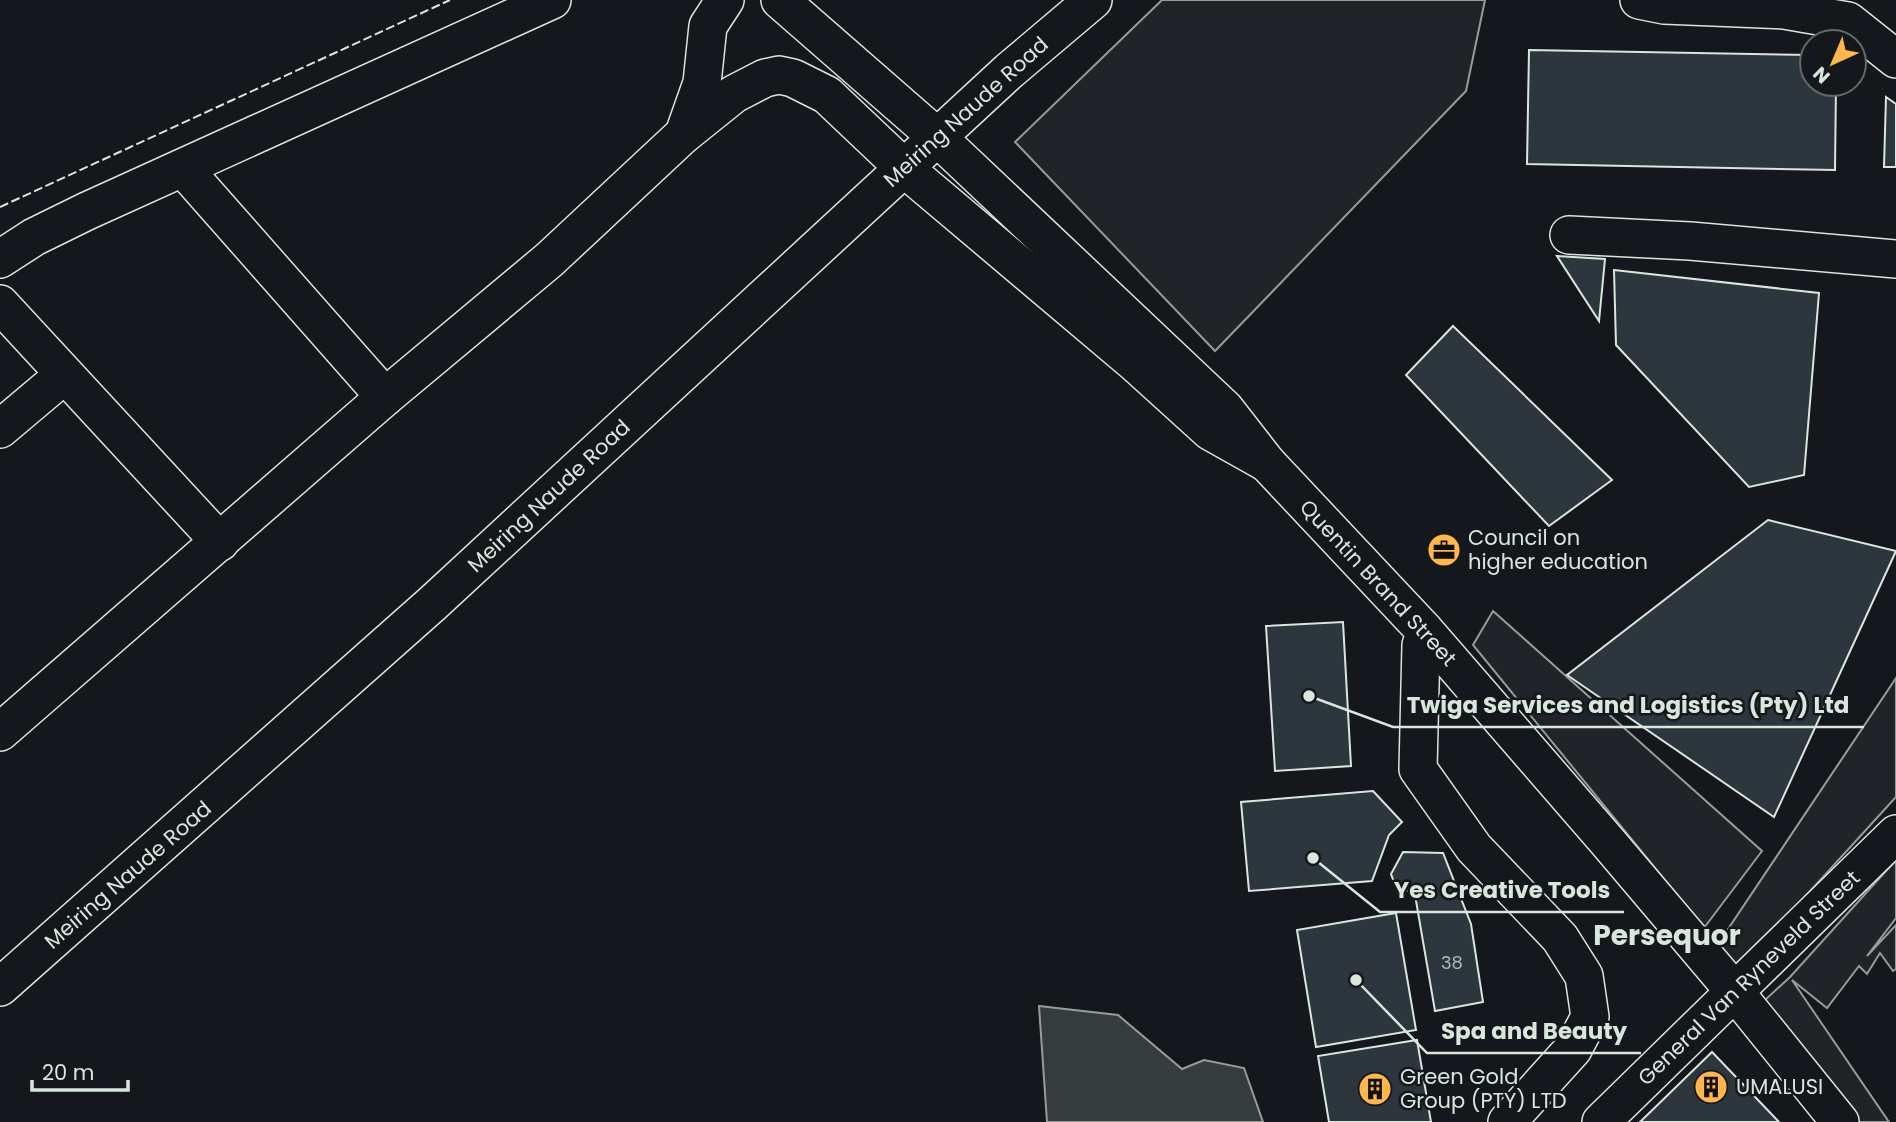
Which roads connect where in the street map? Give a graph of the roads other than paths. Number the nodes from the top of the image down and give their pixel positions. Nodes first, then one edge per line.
1 (552, 0) edge
2 (725, 0) edge
3 (780, 0) edge
4 (1093, 0) edge
5 (1639, 0) edge
6 (1838, 10) edge
7 (1896, 59) edge
8 (683, 135) junction
9 (937, 137) junction
10 (183, 168) junction
11 (904, 168) junction
12 (1569, 235) dead end
13 (0, 258) edge
14 (1896, 259) edge
15 (0, 304) edge
16 (64, 375) junction
17 (385, 397) junction
18 (0, 429) edge
19 (1267, 463) junction
20 (220, 542) junction
21 (1421, 645) dead end
22 (0, 732) edge
23 (1896, 834) edge
24 (0, 987) edge
25 (1735, 992) junction
26 (1507, 1122) edge
27 (1601, 1122) edge
28 (1840, 1122) edge

1 - 10 street
2 - 8 street
3 - 9 street, Quentin Brand Street
4 - 9 street, Meiring Naude Road
5 - 6 street
6 - 7 street
8 - 11 street, Quentin Brand Street
8 - 17 street, Quentin Brand Street
9 - 11 street, Meiring Naude Road
9 - 19 street, Quentin Brand Street
10 - 13 street
10 - 17 street
11 - 19 street, Quentin Brand Street
11 - 24 street, Meiring Naude Road
12 - 14 street
15 - 16 street
16 - 18 street
16 - 20 street
17 - 20 street, Quentin Brand Street
19 - 25 street, Quentin Brand Street
20 - 22 street, Quentin Brand Street
21 - 26 street
23 - 25 street, General Van Ryneveld Street
25 - 27 street, General Van Ryneveld Street
25 - 28 street, Quentin Brand Street

